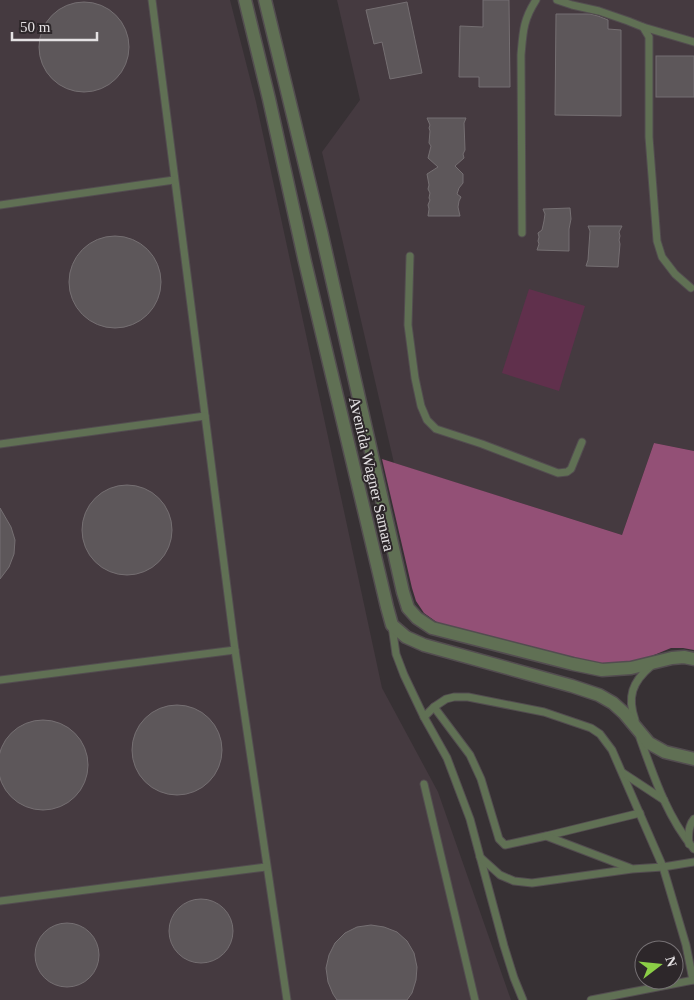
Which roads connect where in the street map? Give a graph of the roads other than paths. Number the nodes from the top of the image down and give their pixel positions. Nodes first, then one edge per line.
1 (152, 0) edge
2 (245, 0) edge
3 (265, 0) edge
4 (536, 0) edge
5 (557, 0) edge
6 (642, 27) junction
7 (694, 42) edge
8 (174, 180) junction
9 (0, 205) edge
10 (522, 233) dead end
11 (410, 256) dead end
12 (691, 288) dead end
13 (205, 416) junction
14 (582, 442) dead end
15 (0, 444) edge
16 (392, 625) junction
17 (235, 650) junction
18 (694, 659) edge
19 (654, 663) junction
20 (0, 680) edge
21 (434, 707) junction
22 (424, 717) junction
23 (638, 732) junction
24 (694, 759) edge
25 (623, 773) junction
26 (424, 784) dead end
27 (664, 801) junction
28 (640, 813) junction
29 (694, 819) edge
30 (546, 836) junction
31 (692, 847) edge
32 (480, 857) junction
33 (694, 862) edge
34 (266, 867) junction
35 (663, 867) junction
36 (632, 869) junction
37 (0, 901) edge
38 (694, 980) edge
39 (287, 1000) edge
40 (475, 1000) edge
41 (523, 1000) edge
42 (591, 1000) edge

1 - 8 lane
2 - 16 street, Avenida Wagner Samara
3 - 19 street, Avenida Wagner Samara
4 - 10 lane
5 - 6 lane
6 - 7 lane
6 - 12 lane
8 - 9 lane
8 - 13 lane
11 - 14 lane
13 - 15 lane
13 - 17 lane
16 - 22 lane
16 - 23 street
17 - 20 lane
17 - 34 lane
18 - 19 street, Avenida Wagner Samara
19 - 23 lane
21 - 22 lane
21 - 25 lane
21 - 30 lane
22 - 32 lane
23 - 24 street
23 - 27 lane
25 - 27 lane
25 - 28 lane
26 - 40 lane
27 - 31 lane
28 - 30 lane
28 - 35 lane
29 - 31 lane
30 - 36 lane
32 - 36 lane
32 - 41 lane
33 - 35 lane
34 - 37 lane
34 - 39 lane
35 - 36 lane
35 - 38 lane
38 - 42 lane

